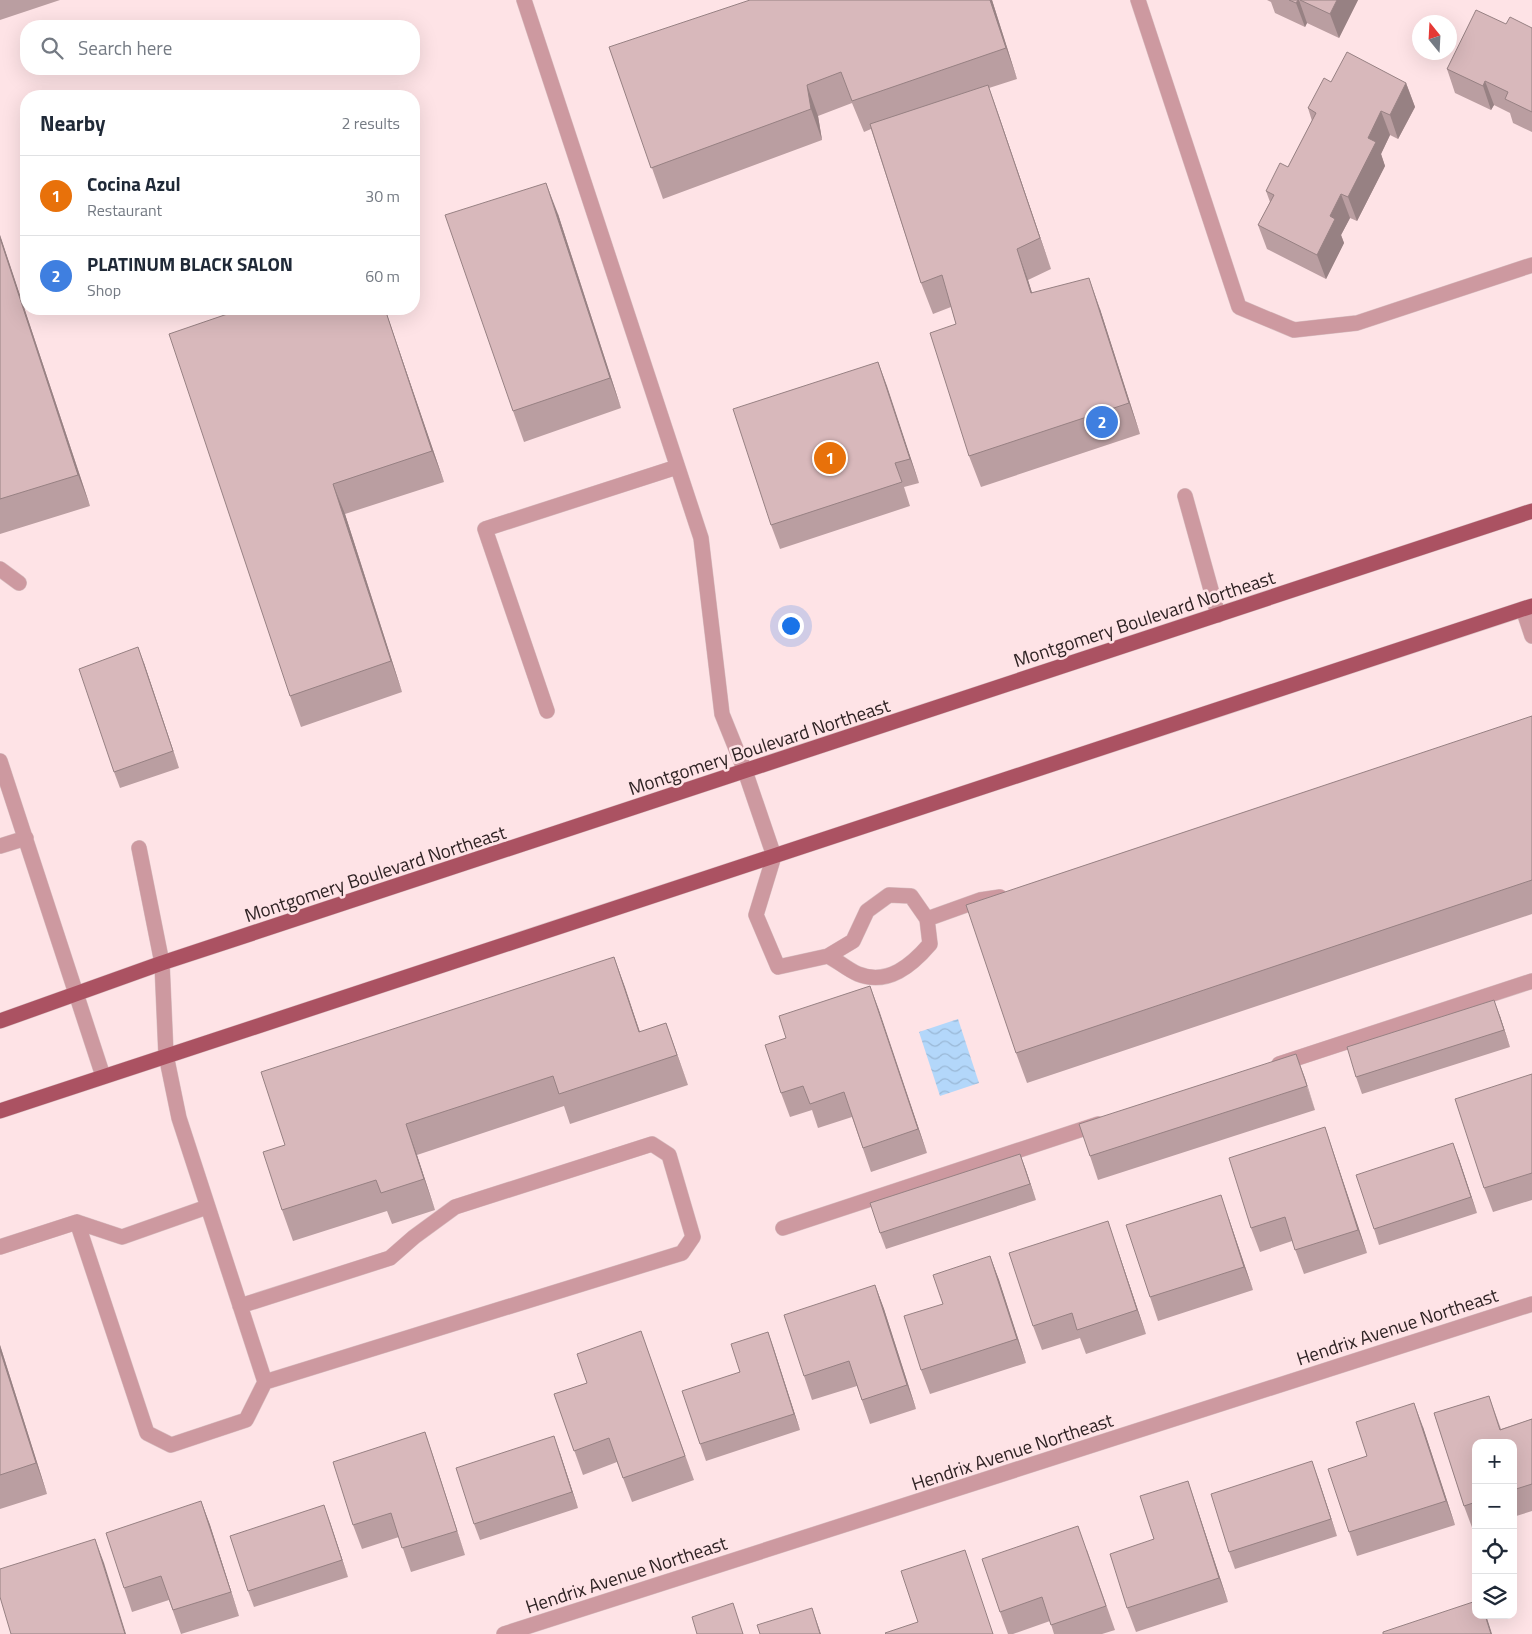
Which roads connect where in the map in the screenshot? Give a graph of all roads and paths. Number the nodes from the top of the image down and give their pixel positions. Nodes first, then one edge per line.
1 (524, 0) edge
2 (1138, 0) edge
3 (1532, 265) edge
4 (677, 467) junction
5 (1186, 496) dead end
6 (1532, 511) edge
7 (0, 569) edge
8 (19, 583) dead end
9 (1527, 608) edge
10 (1218, 615) junction
11 (1532, 636) edge
12 (547, 712) dead end
13 (0, 761) edge
14 (745, 771) junction
15 (26, 838) junction
16 (0, 846) edge
17 (139, 848) dead end
18 (774, 856) junction
19 (1014, 895) edge
20 (927, 918) junction
21 (828, 956) junction
22 (162, 964) junction
23 (1532, 981) edge
24 (78, 994) junction
25 (0, 1021) edge
26 (166, 1055) junction
27 (1266, 1068) edge
28 (103, 1076) junction
29 (0, 1111) edge
30 (1115, 1118) edge
31 (207, 1207) junction
32 (77, 1222) junction
33 (783, 1228) dead end
34 (0, 1246) edge
35 (1532, 1304) edge
36 (240, 1306) junction
37 (265, 1382) junction
38 (504, 1634) edge

1 - 4 street
2 - 3 street
4 - 12 street
4 - 14 street
5 - 10 street
6 - 10 main road, Montgomery Boulevard Northeast
7 - 8 street
9 - 11 street
9 - 18 main road
10 - 14 main road, Montgomery Boulevard Northeast
13 - 15 street
14 - 18 street
14 - 22 main road, Montgomery Boulevard Northeast
15 - 16 street
15 - 24 street
17 - 22 street
18 - 21 street
18 - 26 main road
19 - 20 street
20 - 21 street
20 - 21 street
22 - 24 main road, Montgomery Boulevard Northeast
22 - 26 street
23 - 27 street
24 - 25 main road, Montgomery Boulevard Northeast
24 - 28 street
26 - 28 main road
26 - 31 street
28 - 29 main road
30 - 33 street
31 - 32 street
31 - 36 street
32 - 34 street
32 - 37 street
35 - 38 street, Hendrix Avenue Northeast
36 - 37 street
36 - 37 street

